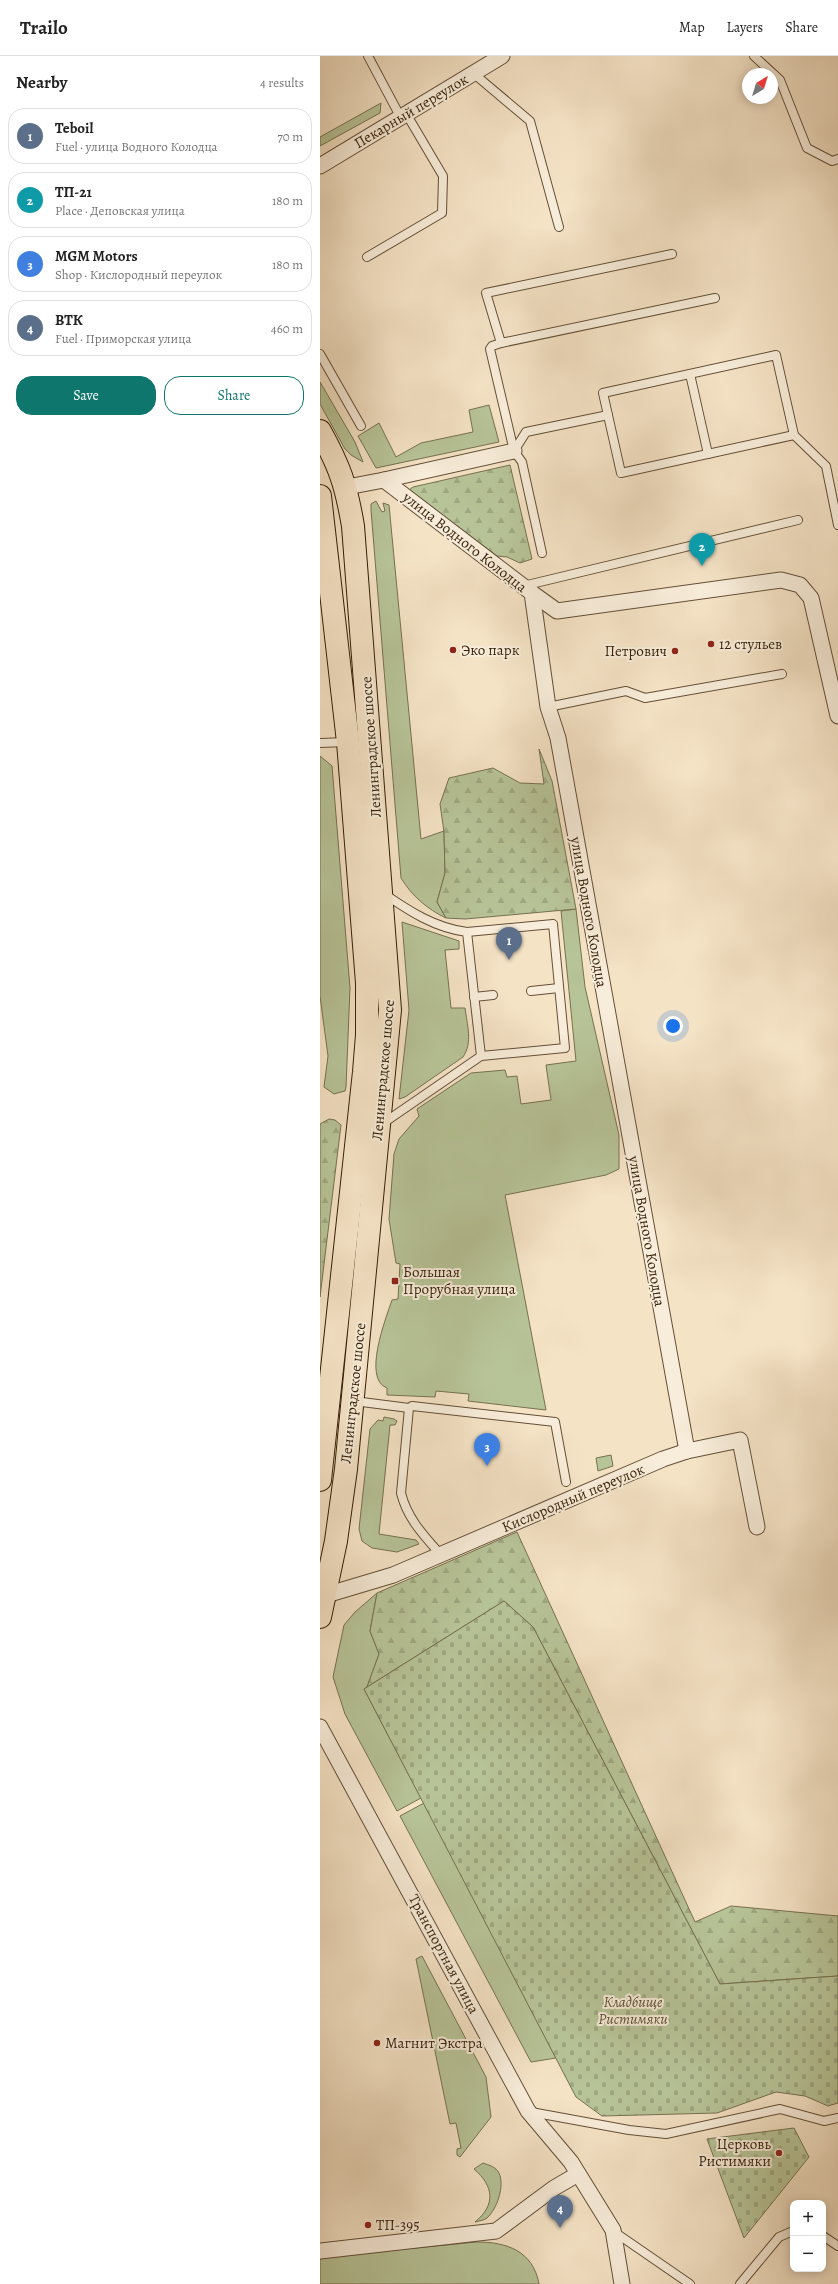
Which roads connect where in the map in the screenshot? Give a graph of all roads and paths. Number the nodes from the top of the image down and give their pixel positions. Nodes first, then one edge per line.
1 (368, 56) edge
2 (502, 56) edge
3 (754, 56) edge
4 (473, 73) junction
5 (404, 116) junction
6 (838, 159) edge
7 (320, 166) edge
8 (559, 227) dead end
9 (672, 254) dead end
10 (367, 257) dead end
11 (715, 298) dead end
12 (501, 343) junction
13 (320, 354) edge
14 (690, 374) junction
15 (608, 415) junction
16 (361, 426) dead end
17 (320, 431) edge
18 (794, 435) junction
19 (514, 451) junction
20 (708, 454) junction
21 (384, 480) junction
22 (347, 487) junction
23 (320, 496) edge
24 (798, 520) dead end
25 (838, 525) edge
26 (542, 553) dead end
27 (527, 589) junction
28 (782, 674) dead end
29 (835, 692) edge
30 (548, 707) junction
31 (838, 716) edge
32 (348, 742) junction
33 (320, 743) edge
34 (382, 892) junction
35 (467, 932) junction
36 (559, 988) junction
37 (531, 991) dead end
38 (493, 995) dead end
39 (474, 997) junction
40 (481, 1056) junction
41 (378, 1127) junction
42 (353, 1401) junction
43 (409, 1408) junction
44 (687, 1451) junction
45 (320, 1480) edge
46 (566, 1482) dead end
47 (757, 1527) dead end
48 (441, 1555) junction
49 (326, 1595) junction
50 (320, 1617) edge
51 (320, 1726) edge
52 (528, 2111) junction
53 (838, 2118) edge
54 (578, 2174) junction
55 (613, 2230) junction
56 (790, 2232) edge
57 (826, 2238) edge
58 (838, 2246) edge
59 (320, 2251) edge
60 (622, 2284) edge
61 (690, 2284) edge
62 (740, 2284) edge

1 - 5 lane
2 - 4 street, Пекарный переулок
3 - 6 lane
4 - 5 street, Пекарный переулок
4 - 8 lane
5 - 7 street, Пекарный переулок
5 - 10 lane
9 - 12 lane
11 - 12 lane
12 - 19 lane
13 - 16 lane
14 - 15 lane
14 - 18 lane
14 - 20 lane
15 - 19 lane
15 - 20 lane
17 - 22 main road, Ленинградское шоссе
18 - 20 lane
18 - 25 lane
19 - 21 street
19 - 26 lane
21 - 22 street
21 - 27 street, улица Водного Колодца
22 - 34 main road, Ленинградское шоссе
23 - 32 main road, Ленинградское шоссе
24 - 27 lane
27 - 29 street
27 - 30 street, улица Водного Колодца
28 - 30 lane
29 - 31 street
30 - 44 street, улица Водного Колодца
32 - 33 lane
32 - 45 main road, Ленинградское шоссе
34 - 35 lane
34 - 41 main road, Ленинградское шоссе
35 - 36 lane
35 - 39 lane
36 - 37 lane
36 - 40 lane
38 - 39 lane
39 - 40 lane
40 - 41 lane
41 - 42 main road, Ленинградское шоссе
42 - 43 lane
42 - 49 main road, Ленинградское шоссе
43 - 46 lane
43 - 48 lane
44 - 47 street, Кислородный переулок
44 - 48 street, Кислородный переулок
48 - 49 street, Кислородный переулок
49 - 50 main road, Ленинградское шоссе
51 - 52 street, Транспортная улица
52 - 53 lane
52 - 54 street, Транспортная улица
54 - 55 street, Транспортная улица
54 - 59 street
55 - 60 street, Транспортная улица
55 - 61 lane
56 - 62 lane
57 - 58 lane

